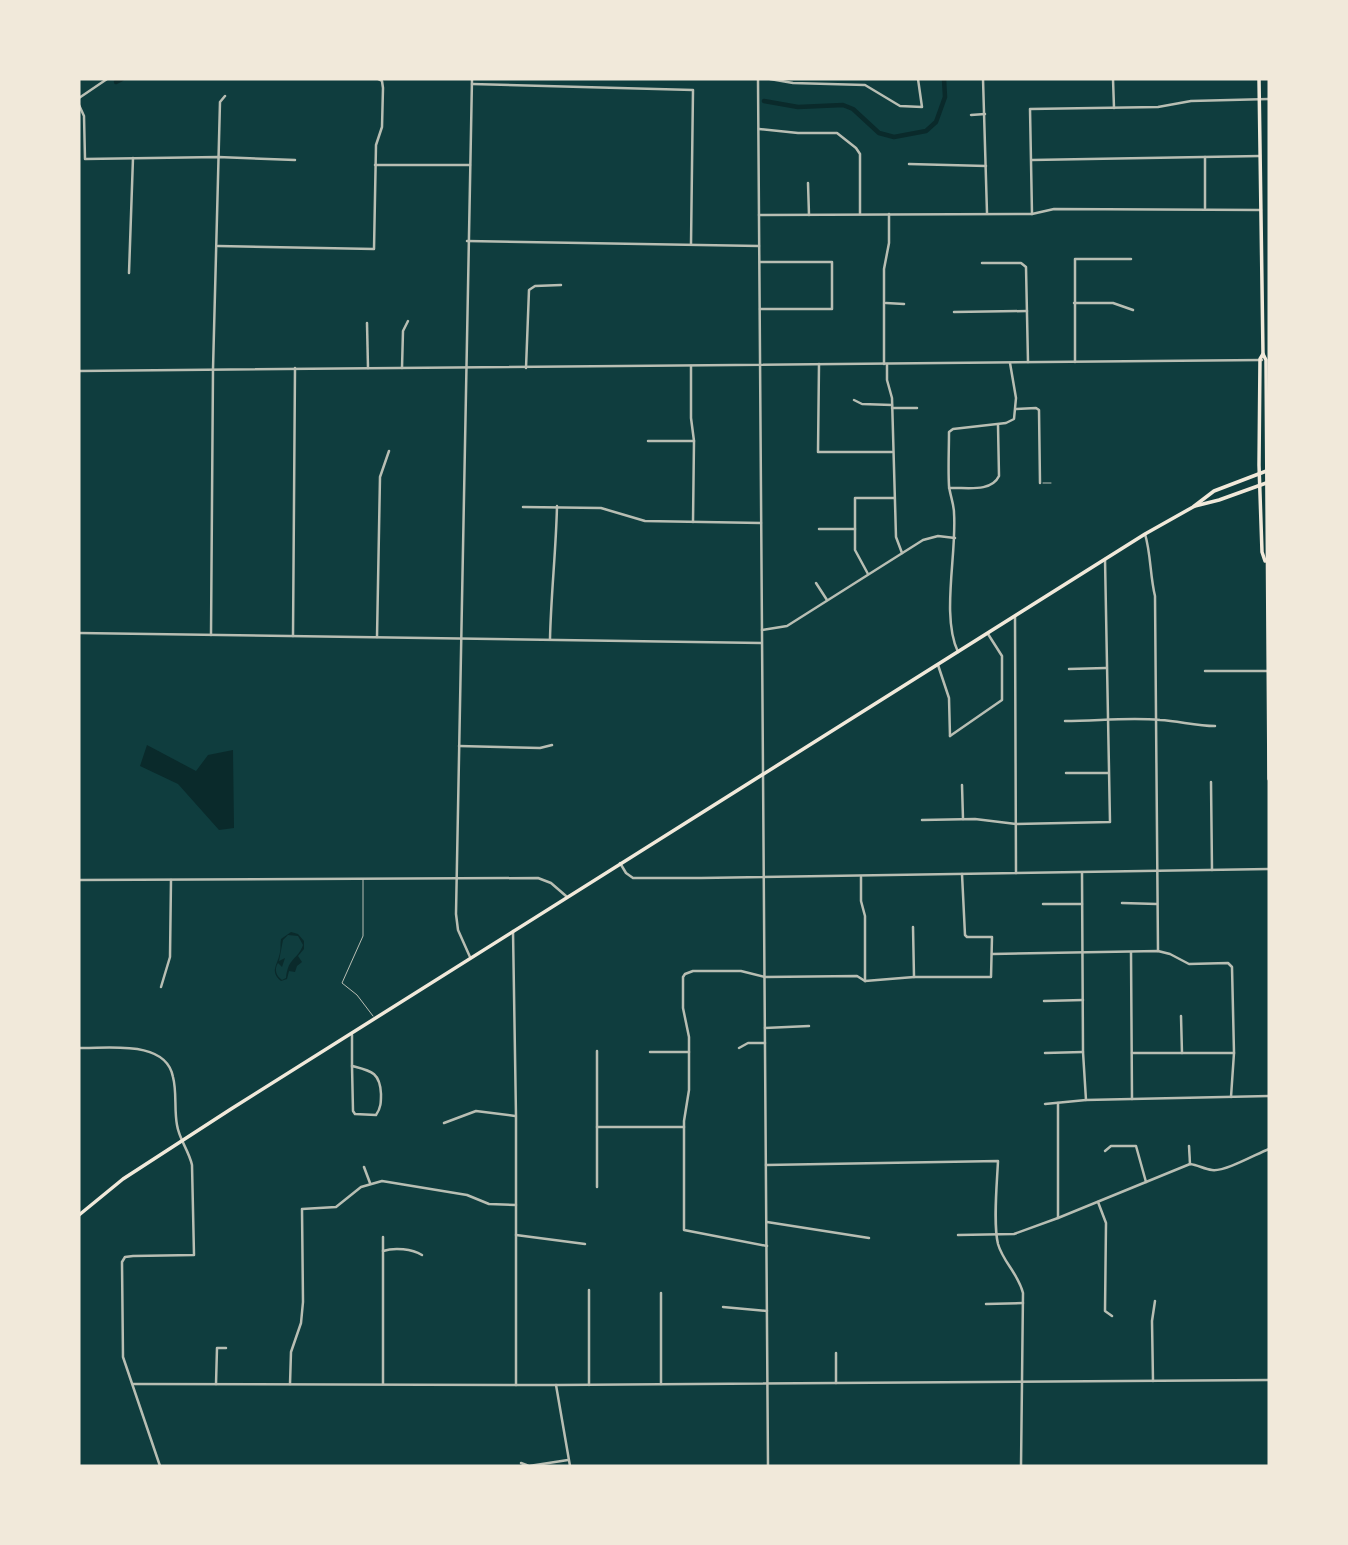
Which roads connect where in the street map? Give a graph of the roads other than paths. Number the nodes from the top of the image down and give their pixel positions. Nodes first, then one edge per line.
1 (107, 79) edge
2 (378, 79) edge
3 (472, 79) edge
4 (758, 79) edge
5 (769, 79) edge
6 (812, 79) edge
7 (918, 79) edge
8 (983, 79) edge
9 (1113, 79) edge
10 (1259, 79) edge
11 (472, 84) junction
12 (812, 84) junction
13 (225, 96) dead end
14 (79, 98) edge
15 (1269, 99) edge
16 (1259, 100) junction
17 (79, 105) edge
18 (1114, 108) junction
19 (985, 114) junction
20 (971, 116) dead end
21 (759, 129) junction
22 (1260, 156) junction
23 (218, 157) junction
24 (1205, 157) junction
25 (133, 158) junction
26 (295, 160) dead end
27 (1031, 160) junction
28 (909, 164) dead end
29 (375, 165) junction
30 (470, 165) junction
31 (986, 166) junction
32 (808, 183) dead end
33 (1261, 203) junction
34 (1267, 203) dead end
35 (1205, 208) junction
36 (1261, 209) junction
37 (860, 214) junction
38 (889, 214) junction
39 (987, 214) junction
40 (1032, 214) junction
41 (759, 215) junction
42 (808, 215) junction
43 (467, 241) junction
44 (691, 244) junction
45 (216, 246) junction
46 (759, 246) junction
47 (1131, 260) dead end
48 (760, 262) junction
49 (982, 263) dead end
50 (1261, 266) junction
51 (1268, 266) edge
52 (129, 273) dead end
53 (561, 285) dead end
54 (884, 303) junction
55 (1074, 303) junction
56 (904, 304) dead end
57 (760, 309) junction
58 (1133, 310) dead end
59 (954, 312) dead end
60 (1027, 312) junction
61 (1262, 318) junction
62 (1269, 318) edge
63 (408, 321) dead end
64 (367, 323) dead end
65 (1261, 357) junction
66 (1268, 360) edge
67 (1028, 362) junction
68 (1075, 362) junction
69 (1010, 363) junction
70 (819, 364) junction
71 (885, 364) junction
72 (760, 365) junction
73 (691, 366) junction
74 (295, 368) junction
75 (368, 368) junction
76 (402, 368) junction
77 (466, 368) junction
78 (526, 368) junction
79 (213, 369) junction
80 (79, 371) edge
81 (853, 400) dead end
82 (892, 407) junction
83 (917, 408) dead end
84 (1016, 409) junction
85 (998, 425) junction
86 (648, 441) dead end
87 (694, 441) junction
88 (389, 452) dead end
89 (892, 452) junction
90 (1268, 471) edge
91 (1259, 474) junction
92 (1268, 482) edge
93 (1040, 483) joint
94 (1051, 483) dead end
95 (1259, 485) junction
96 (950, 488) junction
97 (895, 498) junction
98 (557, 506) junction
99 (523, 507) dead end
100 (1193, 507) junction
101 (693, 522) junction
102 (761, 523) junction
103 (819, 529) dead end
104 (855, 529) junction
105 (1144, 534) junction
106 (955, 538) junction
107 (902, 554) junction
108 (1105, 559) junction
109 (1266, 562) junction
110 (868, 575) junction
111 (816, 583) dead end
112 (827, 600) junction
113 (1015, 616) junction
114 (762, 630) junction
115 (79, 633) edge
116 (987, 634) junction
117 (211, 635) junction
118 (293, 636) junction
119 (377, 637) junction
120 (461, 639) junction
121 (550, 639) junction
122 (762, 643) junction
123 (958, 652) junction
124 (938, 665) junction
125 (1106, 668) junction
126 (1069, 669) dead end
127 (1205, 671) dead end
128 (1268, 671) edge
129 (1269, 679) edge
130 (1157, 719) junction
131 (1065, 721) dead end
132 (1107, 722) junction
133 (1215, 726) dead end
134 (552, 745) dead end
135 (458, 746) junction
136 (1066, 773) dead end
137 (1108, 773) junction
138 (763, 774) junction
139 (1269, 779) edge
140 (1211, 782) dead end
141 (962, 785) dead end
142 (963, 819) junction
143 (922, 820) dead end
144 (1016, 824) junction
145 (620, 863) junction
146 (1269, 869) edge
147 (1212, 870) junction
148 (1157, 871) junction
149 (1016, 873) junction
150 (1082, 873) junction
151 (962, 874) junction
152 (861, 875) junction
153 (764, 876) junction
154 (363, 878) junction
155 (457, 878) junction
156 (79, 880) edge
157 (171, 880) junction
158 (567, 897) junction
159 (1122, 903) dead end
160 (1043, 904) dead end
161 (1082, 904) junction
162 (1157, 904) junction
163 (913, 927) dead end
164 (513, 931) junction
165 (1158, 951) junction
166 (1131, 952) junction
167 (1083, 953) junction
168 (992, 954) junction
169 (470, 957) junction
170 (765, 977) junction
171 (914, 977) junction
172 (865, 981) junction
173 (162, 987) dead end
174 (1083, 1000) junction
175 (1044, 1001) dead end
176 (1181, 1016) dead end
177 (374, 1018) junction
178 (809, 1026) dead end
179 (765, 1028) junction
180 (352, 1032) junction
181 (765, 1042) junction
182 (79, 1048) edge
183 (738, 1048) dead end
184 (597, 1051) dead end
185 (650, 1052) dead end
186 (689, 1052) junction
187 (1083, 1052) junction
188 (1045, 1053) dead end
189 (1132, 1053) junction
190 (1182, 1053) junction
191 (1234, 1053) junction
192 (352, 1066) junction
193 (1269, 1096) edge
194 (1231, 1097) junction
195 (1132, 1099) junction
196 (1086, 1100) junction
197 (1058, 1103) junction
198 (1045, 1104) dead end
199 (516, 1116) junction
200 (444, 1123) dead end
201 (597, 1127) junction
202 (684, 1127) junction
203 (183, 1141) junction
204 (1189, 1146) dead end
205 (1269, 1149) edge
206 (1105, 1152) dead end
207 (1190, 1164) junction
208 (766, 1165) junction
209 (364, 1167) dead end
210 (1146, 1182) junction
211 (370, 1183) junction
212 (597, 1187) dead end
213 (1098, 1202) junction
214 (516, 1205) junction
215 (79, 1216) edge
216 (1058, 1218) junction
217 (767, 1222) junction
218 (997, 1234) junction
219 (516, 1235) junction
220 (958, 1235) dead end
221 (383, 1237) dead end
222 (869, 1238) dead end
223 (585, 1244) dead end
224 (767, 1246) junction
225 (383, 1251) junction
226 (422, 1255) dead end
227 (589, 1290) dead end
228 (661, 1293) dead end
229 (1155, 1301) dead end
230 (1023, 1303) junction
231 (986, 1304) dead end
232 (723, 1307) dead end
233 (767, 1311) junction
234 (1112, 1316) dead end
235 (226, 1348) dead end
236 (835, 1353) dead end
237 (1269, 1380) edge
238 (1153, 1381) junction
239 (1022, 1382) junction
240 (835, 1383) junction
241 (133, 1384) junction
242 (216, 1384) junction
243 (290, 1384) junction
244 (383, 1384) junction
245 (660, 1384) junction
246 (767, 1384) junction
247 (516, 1385) junction
248 (556, 1385) junction
249 (589, 1385) junction
250 (569, 1460) junction
251 (521, 1463) dead end
252 (160, 1466) edge
253 (569, 1466) edge
254 (768, 1466) edge
255 (1021, 1466) edge

1 - 14 street
2 - 29 street
3 - 11 street
4 - 21 street
5 - 12 street
6 - 12 street
7 - 12 street
8 - 19 street
9 - 18 street
10 - 16 main road
11 - 30 street
11 - 44 street
13 - 23 street
15 - 16 street
16 - 18 street
16 - 22 main road
17 - 25 street
18 - 27 street
19 - 20 street
19 - 31 street
21 - 37 street
21 - 41 street
22 - 24 street
22 - 33 main road
23 - 25 street
23 - 26 street
23 - 45 street
24 - 27 street
24 - 35 street
25 - 52 street
27 - 40 street
28 - 31 street
29 - 30 street
29 - 45 street
30 - 43 street
31 - 39 street
32 - 42 street
33 - 34 street
33 - 36 main road
35 - 36 street
35 - 40 street
36 - 50 main road
37 - 38 street
37 - 42 street
38 - 39 street
38 - 54 street
39 - 40 street
41 - 42 street
41 - 46 street
43 - 44 street
43 - 77 street
44 - 46 street
45 - 79 street
46 - 48 street
47 - 55 street
48 - 57 street
48 - 57 street
49 - 60 street
50 - 51 street
50 - 61 main road
53 - 78 street
54 - 56 street
54 - 71 street
55 - 58 street
55 - 68 street
57 - 72 street
59 - 60 street
60 - 67 street
61 - 62 street
61 - 65 main road
63 - 76 street
64 - 75 street
65 - 66 main road
65 - 68 street
65 - 91 main road
66 - 90 main road
67 - 68 street
67 - 69 street
69 - 71 street
69 - 84 street
70 - 71 street
70 - 72 street
70 - 89 street
71 - 82 street
72 - 73 street
72 - 102 street
73 - 78 street
73 - 87 street
74 - 75 street
74 - 79 street
74 - 118 street
75 - 76 street
76 - 77 street
77 - 78 street
77 - 120 street
79 - 80 street
79 - 117 street
81 - 82 street
82 - 83 street
82 - 89 street
84 - 85 street
84 - 93 street
85 - 96 street
85 - 96 street
86 - 87 street
87 - 101 street
88 - 119 street
89 - 97 street
90 - 91 main road
90 - 92 main road
91 - 95 main road
91 - 100 main road
92 - 95 main road
92 - 109 main road
93 - 94 lane
95 - 100 main road
95 - 109 main road
96 - 106 street
97 - 104 street
97 - 107 street
98 - 99 street
98 - 101 street
98 - 121 street
100 - 105 main road
101 - 102 street
102 - 114 street
103 - 104 street
104 - 110 street
105 - 108 main road
105 - 130 street
106 - 107 street
106 - 123 street
107 - 110 street
108 - 113 main road
108 - 125 street
109 - 128 main road
110 - 112 street
111 - 112 street
112 - 114 street
113 - 116 main road
113 - 144 street
114 - 122 street
115 - 117 street
116 - 123 main road
116 - 124 street
117 - 118 street
118 - 119 street
119 - 120 street
120 - 121 street
120 - 135 street
121 - 122 street
122 - 138 street
123 - 124 main road
124 - 138 main road
125 - 126 street
125 - 132 street
127 - 128 street
128 - 129 main road
129 - 139 main road
130 - 132 street
130 - 133 street
130 - 148 street
131 - 132 street
132 - 137 street
134 - 135 street
135 - 155 street
136 - 137 street
137 - 144 street
138 - 145 main road
138 - 153 street
140 - 147 street
141 - 142 street
142 - 143 street
142 - 144 street
144 - 149 street
145 - 153 street
145 - 158 main road
146 - 147 street
147 - 148 street
148 - 150 street
148 - 162 street
149 - 150 street
149 - 151 street
150 - 161 street
151 - 152 street
151 - 168 street
152 - 153 street
152 - 172 street
153 - 170 street
154 - 155 street
154 - 157 street
154 - 177 lane
155 - 158 street
155 - 169 street
156 - 157 street
157 - 173 street
158 - 164 main road
159 - 162 street
160 - 161 street
161 - 167 street
162 - 165 street
163 - 171 street
164 - 169 main road
164 - 199 street
165 - 166 street
165 - 191 street
166 - 167 street
166 - 189 street
167 - 168 street
167 - 174 street
168 - 171 street
169 - 177 main road
170 - 172 street
170 - 179 street
170 - 186 street
171 - 172 street
174 - 175 street
174 - 187 street
176 - 190 street
177 - 180 main road
178 - 179 street
179 - 181 street
180 - 192 street
180 - 203 main road
181 - 183 street
181 - 208 street
182 - 203 street
184 - 201 street
185 - 186 street
186 - 202 street
187 - 188 street
187 - 196 street
189 - 190 street
189 - 195 street
190 - 191 street
191 - 194 street
192 - 192 street
193 - 194 street
194 - 195 street
195 - 196 street
196 - 197 street
197 - 198 street
197 - 216 street
199 - 200 street
199 - 214 street
201 - 202 street
201 - 212 street
202 - 224 street
203 - 215 main road
203 - 241 street
204 - 207 street
205 - 207 street
206 - 210 street
207 - 210 street
208 - 217 street
208 - 218 street
209 - 211 street
210 - 213 street
211 - 214 street
211 - 243 street
213 - 216 street
213 - 234 street
214 - 219 street
216 - 218 street
217 - 222 street
217 - 224 street
218 - 220 street
218 - 230 street
219 - 223 street
219 - 247 street
221 - 225 street
224 - 233 street
225 - 226 street
225 - 244 street
227 - 249 street
228 - 245 street
229 - 238 street
230 - 231 street
230 - 239 street
232 - 233 street
233 - 246 street
235 - 242 street
236 - 240 street
237 - 238 street
238 - 239 street
239 - 240 street
239 - 255 street
240 - 246 street
241 - 242 street
241 - 252 street
242 - 243 street
243 - 244 street
244 - 247 street
245 - 246 street
245 - 249 street
246 - 254 street
247 - 248 street
248 - 249 street
248 - 250 street
250 - 251 street
250 - 253 street

